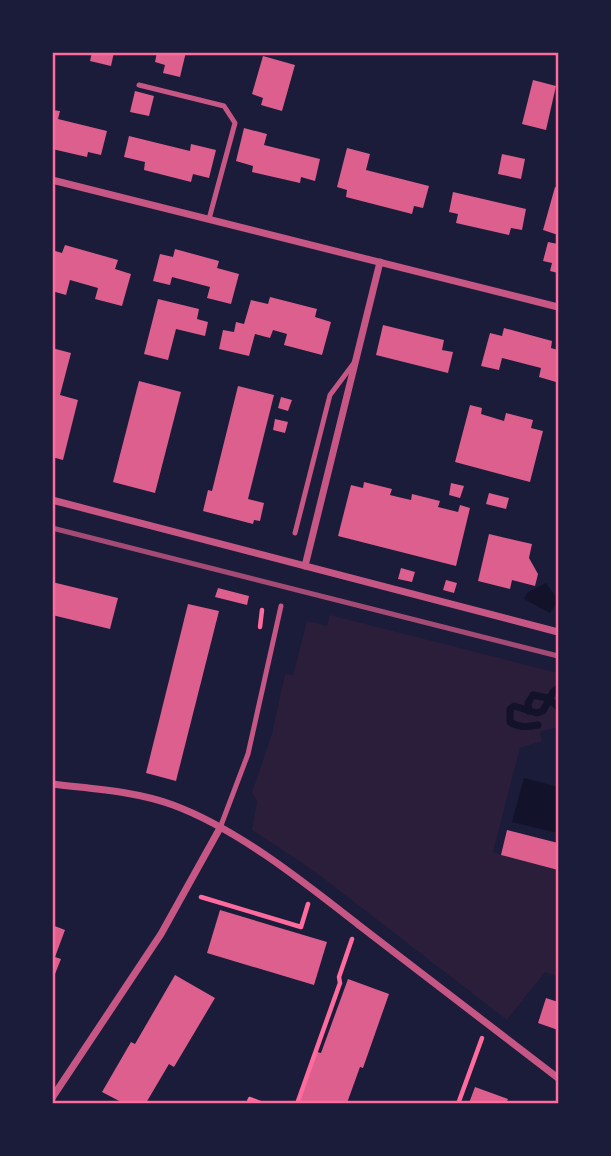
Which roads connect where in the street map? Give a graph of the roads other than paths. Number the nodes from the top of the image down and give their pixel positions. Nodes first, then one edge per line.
1 (139, 85) dead end
2 (52, 180) edge
3 (209, 219) junction
4 (380, 262) junction
5 (558, 307) edge
6 (354, 363) junction
7 (52, 500) edge
8 (295, 534) dead end
9 (305, 566) junction
10 (281, 606) dead end
11 (558, 632) edge
12 (52, 784) edge
13 (220, 828) junction
14 (558, 1078) edge
15 (52, 1098) edge

1 - 3 lane
2 - 3 street
3 - 4 street
4 - 5 street
4 - 6 street
6 - 8 lane
6 - 9 street
7 - 9 street
9 - 11 street
10 - 13 lane
12 - 13 street
13 - 14 street
13 - 15 street

